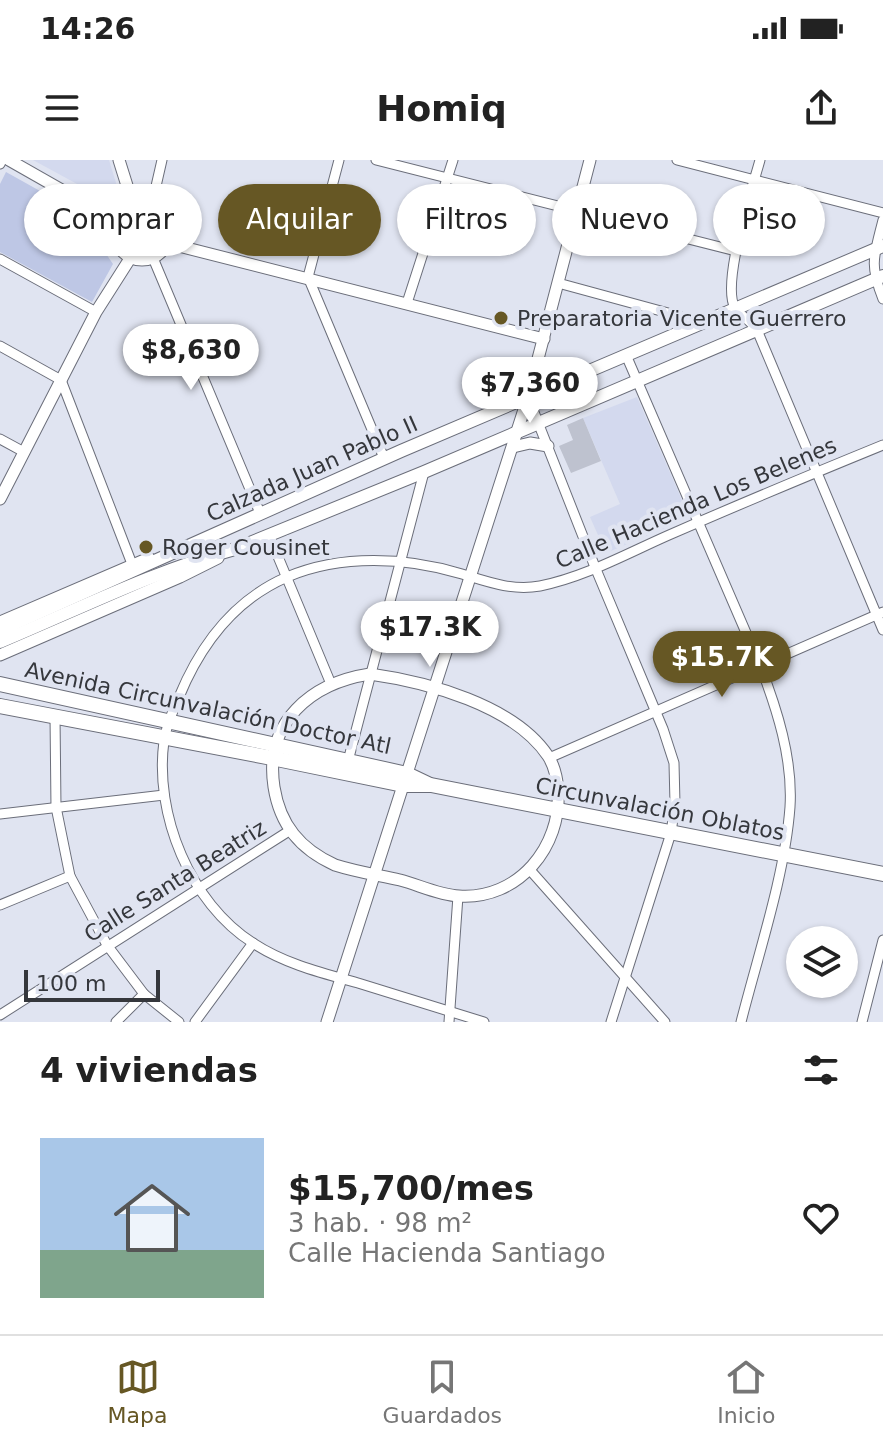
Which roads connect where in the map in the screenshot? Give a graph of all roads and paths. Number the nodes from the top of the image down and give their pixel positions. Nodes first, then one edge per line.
1 (9, 160) edge
2 (119, 160) edge
3 (162, 160) edge
4 (339, 160) edge
5 (376, 160) edge
6 (453, 160) edge
7 (590, 160) edge
8 (677, 160) edge
9 (760, 160) edge
10 (447, 178) junction
11 (755, 180) junction
12 (51, 184) edge
13 (126, 184) edge
14 (156, 184) edge
15 (584, 184) edge
16 (754, 184) edge
17 (552, 205) edge
18 (883, 213) edge
19 (883, 220) edge
20 (880, 248) edge
21 (202, 251) edge
22 (565, 256) edge
23 (735, 256) edge
24 (131, 257) joint
25 (153, 258) joint
26 (0, 259) edge
27 (308, 277) junction
28 (879, 277) edge
29 (558, 283) junction
30 (883, 299) edge
31 (407, 303) junction
32 (736, 310) junction
33 (96, 312) junction
34 (705, 323) junction
35 (757, 330) junction
36 (544, 339) junction
37 (0, 346) edge
38 (626, 355) junction
39 (61, 380) junction
40 (638, 381) junction
41 (528, 397) junction
42 (539, 423) junction
43 (517, 431) junction
44 (0, 439) edge
45 (883, 445) edge
46 (548, 446) junction
47 (513, 447) junction
48 (24, 452) junction
49 (384, 458) junction
50 (424, 472) junction
51 (816, 472) junction
52 (0, 499) edge
53 (260, 513) junction
54 (699, 522) junction
55 (269, 535) junction
56 (198, 540) junction
57 (235, 549) junction
58 (399, 562) junction
59 (132, 564) junction
60 (595, 567) junction
61 (288, 577) junction
62 (470, 577) junction
63 (107, 591) junction
64 (880, 614) edge
65 (0, 622) edge
66 (0, 630) edge
67 (883, 630) edge
68 (0, 642) edge
69 (0, 655) edge
70 (760, 665) junction
71 (370, 674) junction
72 (0, 684) edge
73 (331, 684) junction
74 (433, 687) junction
75 (0, 706) edge
76 (656, 709) junction
77 (55, 716) junction
78 (168, 722) junction
79 (164, 738) junction
80 (274, 751) junction
81 (549, 758) junction
82 (348, 761) junction
83 (405, 780) junction
84 (164, 795) junction
85 (56, 807) junction
86 (558, 811) junction
87 (0, 814) edge
88 (289, 831) junction
89 (671, 833) junction
90 (783, 855) junction
91 (530, 870) junction
92 (882, 874) edge
93 (70, 876) junction
94 (375, 876) junction
95 (198, 887) junction
96 (458, 896) junction
97 (0, 905) edge
98 (883, 940) edge
99 (253, 943) junction
100 (107, 945) junction
101 (880, 962) edge
102 (626, 976) junction
103 (341, 978) junction
104 (144, 994) junction
105 (0, 1015) edge
106 (449, 1016) edge
107 (116, 1022) edge
108 (179, 1022) edge
109 (195, 1022) edge
110 (327, 1022) edge
111 (484, 1022) edge
112 (611, 1022) edge
113 (665, 1022) edge
114 (741, 1022) edge
115 (862, 1022) edge

1 - 12 street
2 - 13 street
3 - 14 street
4 - 27 street
5 - 10 street
6 - 10 street
7 - 15 street
8 - 11 street
9 - 11 street
10 - 17 street
10 - 31 street
11 - 16 street
11 - 18 street
19 - 20 street
20 - 28 street
20 - 32 main road, Calzada Juan Pablo II
21 - 27 street
22 - 29 street
23 - 32 street
24 - 25 street
24 - 33 street
25 - 53 street
26 - 33 street
27 - 31 street
27 - 49 street
28 - 30 street
28 - 35 main road, Calzada Juan Pablo II
29 - 34 street
29 - 36 street
31 - 36 street
32 - 34 main road, Calzada Juan Pablo II
32 - 35 street
33 - 39 street
34 - 38 main road, Calzada Juan Pablo II
35 - 40 main road, Calzada Juan Pablo II
35 - 51 street
36 - 41 street
37 - 39 street
38 - 40 street
38 - 41 main road, Calzada Juan Pablo II
39 - 48 street
39 - 59 street
40 - 42 main road, Calzada Juan Pablo II
40 - 54 street
41 - 42 street
41 - 43 street
41 - 49 main road, Calzada Juan Pablo II
42 - 43 main road, Calzada Juan Pablo II
42 - 46 street
43 - 47 street
43 - 50 main road, Calzada Juan Pablo II
44 - 48 street
45 - 51 street, Calle Hacienda Los Belenes
46 - 47 street
46 - 60 street
47 - 62 street
48 - 52 street
49 - 53 main road, Calzada Juan Pablo II
50 - 55 main road, Calzada Juan Pablo II
50 - 58 street
51 - 54 street, Calle Hacienda Los Belenes
51 - 64 street
53 - 56 main road, Calzada Juan Pablo II
54 - 60 street, Calle Hacienda Los Belenes
54 - 70 street
55 - 57 main road, Calzada Juan Pablo II
55 - 61 street
56 - 59 street, Calzada Juan Pablo II
56 - 63 main road, Calzada Juan Pablo II
57 - 63 main road, Calzada Juan Pablo II
57 - 69 street, Calzada Juan Pablo II
58 - 61 street, Calle Hacienda Los Belenes
58 - 62 street, Calle Hacienda Los Belenes
58 - 71 street
59 - 65 street, Calzada Juan Pablo II
60 - 62 street, Calle Hacienda Los Belenes
60 - 76 street
61 - 73 street
61 - 78 street, Calle Hacienda Los Belenes
62 - 74 street
63 - 66 main road, Calzada Juan Pablo II
63 - 68 main road, Calzada Juan Pablo II
64 - 67 street
64 - 70 street
70 - 76 street
70 - 90 street
71 - 73 street
71 - 74 street
71 - 82 street
72 - 78 main road, Avenida Circunvalación Doctor Atl
73 - 80 street
74 - 81 street
74 - 83 street
75 - 77 main road, Avenida Circunvalación Doctor Atl
76 - 81 street
76 - 89 street
77 - 79 main road, Avenida Circunvalación Doctor Atl
77 - 85 street
78 - 79 street, Calle Hacienda Los Belenes
78 - 80 main road, Avenida Circunvalación Doctor Atl
79 - 80 main road, Avenida Circunvalación Doctor Atl
79 - 84 street, Calle Hacienda Los Belenes
80 - 82 main road, Avenida Circunvalación Doctor Atl
80 - 83 main road, Avenida Circunvalación Doctor Atl
80 - 88 street
81 - 86 street
82 - 83 main road, Avenida Circunvalación Doctor Atl
83 - 86 main road, Circunvalación Oblatos
83 - 94 street
84 - 85 street
84 - 95 street, Calle Hacienda Los Belenes
85 - 87 street
85 - 93 street
86 - 89 main road, Circunvalación Oblatos
86 - 91 street
88 - 94 street
88 - 95 street, Calle Santa Beatriz
89 - 90 main road, Circunvalación Oblatos
89 - 102 street
90 - 92 main road, Circunvalación Oblatos
90 - 114 street
91 - 96 street
91 - 102 street
93 - 97 street
93 - 100 street
94 - 96 street
94 - 103 street
95 - 99 street, Calle Hacienda Los Belenes
95 - 100 street, Calle Santa Beatriz
96 - 106 street
98 - 101 street
99 - 103 street, Calle Hacienda Los Belenes
99 - 109 street
100 - 104 street
100 - 105 street, Calle Santa Beatriz
101 - 115 street
102 - 112 street
102 - 113 street
103 - 106 street, Calle Hacienda Los Belenes
103 - 110 street
104 - 107 street
104 - 108 street
106 - 111 street, Calle Hacienda Los Belenes

